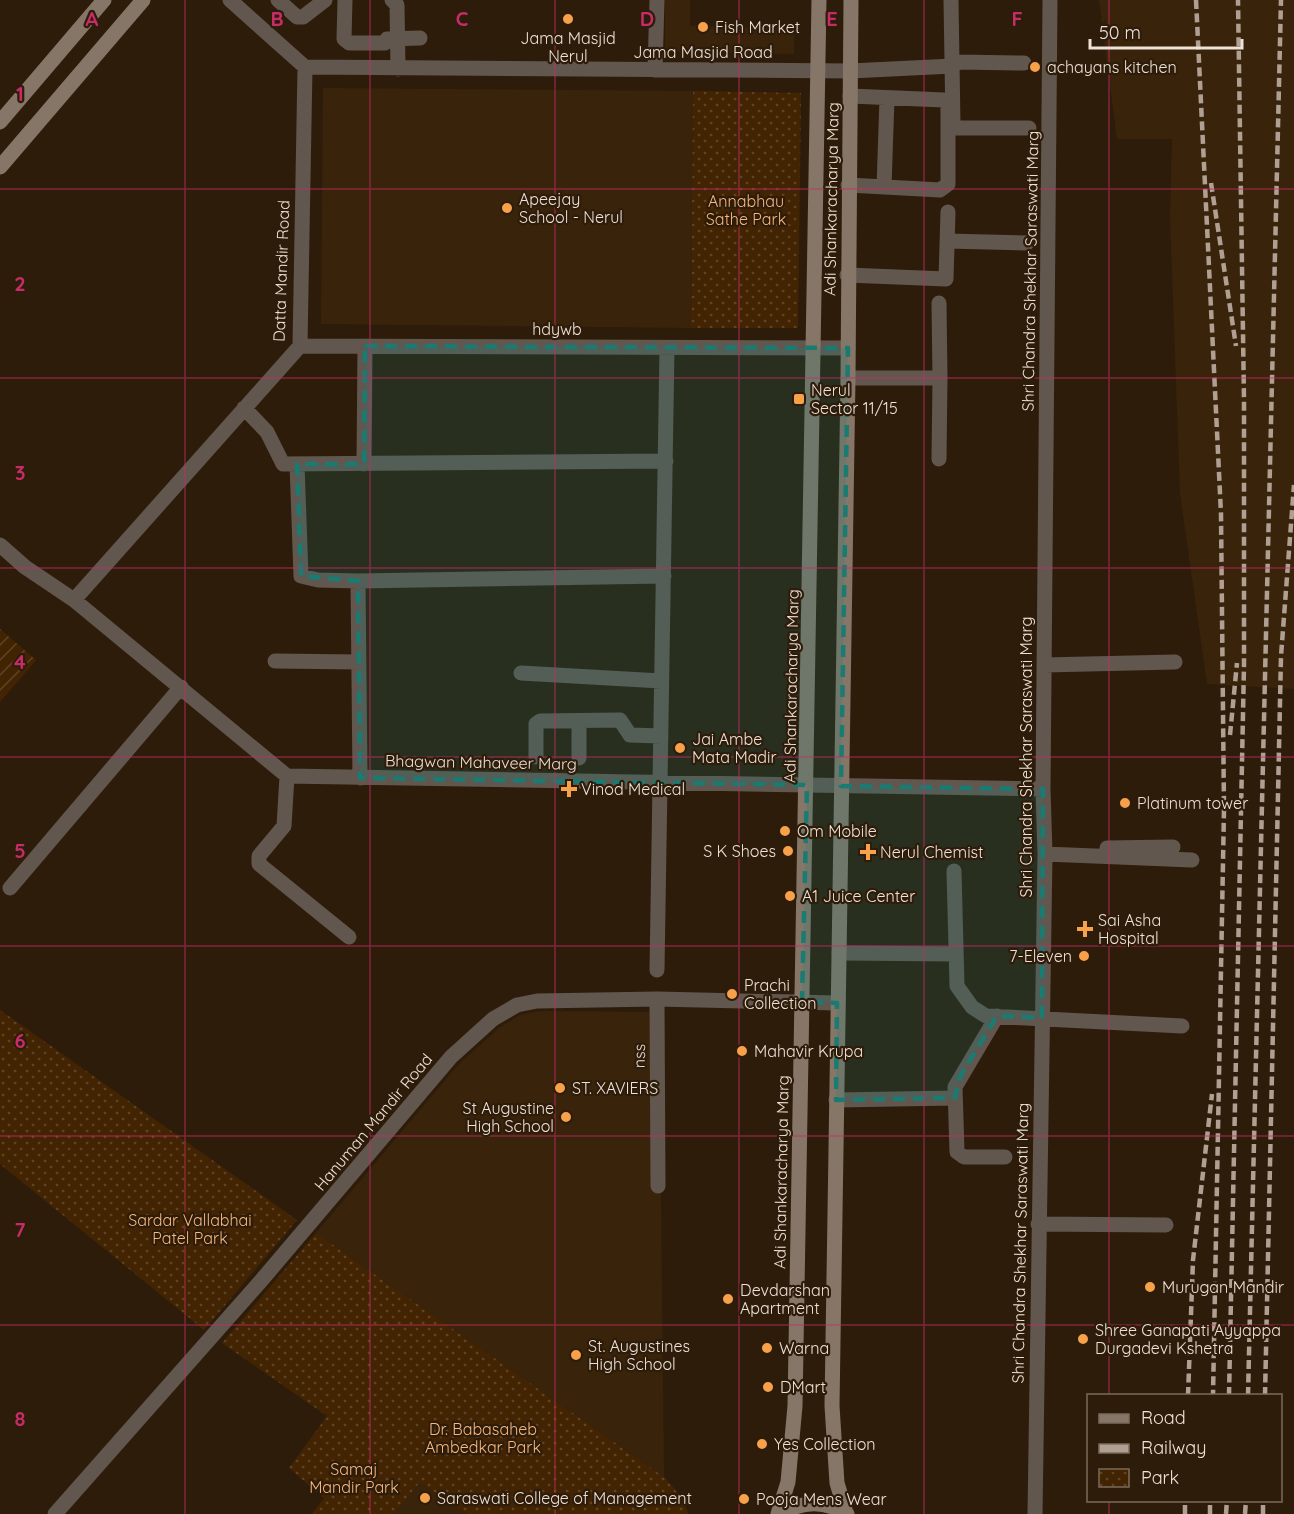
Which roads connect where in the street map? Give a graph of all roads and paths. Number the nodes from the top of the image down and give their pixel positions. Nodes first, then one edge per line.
1 (104, 0) edge
2 (143, 0) edge
3 (278, 0) edge
4 (325, 0) edge
5 (345, 0) edge
6 (392, 0) edge
7 (657, 0) edge
8 (819, 0) edge
9 (851, 0) edge
10 (951, 0) edge
11 (1050, 0) edge
12 (233, 1) edge
13 (398, 38) junction
14 (420, 38) dead end
15 (1024, 63) dead end
16 (953, 66) junction
17 (305, 67) junction
18 (398, 69) junction
19 (655, 70) junction
20 (818, 71) junction
21 (850, 71) junction
22 (850, 96) junction
23 (887, 98) junction
24 (0, 122) edge
25 (1029, 128) dead end
26 (0, 167) edge
27 (848, 185) junction
28 (884, 187) junction
29 (948, 212) dead end
30 (947, 242) junction
31 (1027, 243) dead end
32 (847, 275) junction
33 (946, 279) junction
34 (939, 303) dead end
35 (947, 320) dead end
36 (300, 346) junction
37 (365, 346) junction
38 (667, 348) junction
39 (848, 348) junction
40 (814, 350) junction
41 (848, 378) junction
42 (940, 378) junction
43 (244, 408) junction
44 (939, 459) dead end
45 (666, 461) junction
46 (297, 464) junction
47 (364, 464) junction
48 (0, 545) edge
49 (664, 576) junction
50 (358, 581) junction
51 (74, 600) junction
52 (275, 661) dead end
53 (359, 662) junction
54 (1175, 662) dead end
55 (1044, 665) junction
56 (521, 674) dead end
57 (661, 681) junction
58 (181, 687) junction
59 (579, 721) junction
60 (661, 736) junction
61 (536, 758) dead end
62 (579, 758) dead end
63 (286, 776) junction
64 (360, 778) junction
65 (662, 783) junction
66 (807, 785) junction
67 (841, 786) junction
68 (1043, 789) junction
69 (1173, 847) dead end
70 (1045, 851) junction
71 (1192, 860) dead end
72 (954, 871) dead end
73 (10, 888) dead end
74 (349, 937) dead end
75 (839, 953) junction
76 (956, 954) junction
77 (657, 970) dead end
78 (657, 999) junction
79 (802, 1002) junction
80 (837, 1002) junction
81 (997, 1016) junction
82 (1042, 1018) junction
83 (1182, 1026) dead end
84 (955, 1098) junction
85 (836, 1100) junction
86 (1005, 1157) dead end
87 (658, 1186) dead end
88 (1038, 1224) junction
89 (1166, 1225) dead end
90 (847, 1513) edge
91 (55, 1514) edge
92 (779, 1514) edge
93 (1035, 1514) edge

1 - 24 main road
2 - 26 main road
3 - 4 street
5 - 13 street
6 - 13 street
7 - 19 street
8 - 20 main road, Adi Shankaracharya Marg
9 - 21 main road, Adi Shankaracharya Marg
10 - 16 street
11 - 55 street, Shri Chandra Shekhar Saraswati Marg
12 - 17 street
13 - 14 street
13 - 18 street
15 - 16 street, Jama Masjid Road
16 - 21 street, Jama Masjid Road
16 - 25 street
17 - 18 street, Jama Masjid Road
17 - 36 street, Datta Mandir Road
18 - 19 street, Jama Masjid Road
19 - 20 street, Jama Masjid Road
20 - 21 street, Jama Masjid Road
20 - 40 main road, Adi Shankaracharya Marg
21 - 22 main road, Adi Shankaracharya Marg
22 - 23 street
22 - 27 main road, Adi Shankaracharya Marg
23 - 28 street
23 - 28 street
27 - 28 street
27 - 32 main road, Adi Shankaracharya Marg
29 - 30 street
30 - 31 street
30 - 33 street
32 - 33 street
32 - 39 main road, Adi Shankaracharya Marg
33 - 35 street
34 - 42 street
36 - 37 street, hdywb
36 - 43 street, Datta Mandir Road
37 - 38 street, hdywb
37 - 47 street
38 - 40 street, hdywb
38 - 45 street
39 - 40 street, hdywb
39 - 41 main road, Adi Shankaracharya Marg
40 - 66 main road, Adi Shankaracharya Marg
41 - 42 street
41 - 67 main road, Adi Shankaracharya Marg
42 - 44 street
43 - 46 street
43 - 51 street, Datta Mandir Road
45 - 47 street
45 - 49 street
46 - 47 street
46 - 50 street
48 - 51 street
49 - 50 street
49 - 57 street
50 - 53 street
51 - 58 street
52 - 53 street
53 - 64 street
54 - 55 street
55 - 68 street, Shri Chandra Shekhar Saraswati Marg
56 - 57 street
57 - 60 street
58 - 63 street
58 - 73 street
59 - 60 street
59 - 61 street
59 - 62 street
60 - 65 street
63 - 64 street, Bhagwan Mahaveer Marg
63 - 74 street
64 - 65 street, Bhagwan Mahaveer Marg
65 - 66 street, Bhagwan Mahaveer Marg
65 - 77 street
66 - 67 street, Bhagwan Mahaveer Marg
66 - 79 main road, Adi Shankaracharya Marg
67 - 68 street, Bhagwan Mahaveer Marg
67 - 75 main road, Adi Shankaracharya Marg
68 - 70 street, Shri Chandra Shekhar Saraswati Marg
69 - 70 street
70 - 71 street
70 - 82 street, Shri Chandra Shekhar Saraswati Marg
72 - 76 street
75 - 76 street
75 - 80 main road, Adi Shankaracharya Marg
76 - 81 street
78 - 79 street, Hanuman Mandir Road
78 - 87 street, nss
78 - 91 street, Hanuman Mandir Road
79 - 80 street, Hanuman Mandir Road
79 - 92 main road, Adi Shankaracharya Marg
80 - 85 main road, Adi Shankaracharya Marg
81 - 82 street
81 - 84 street
82 - 83 street
82 - 88 street, Shri Chandra Shekhar Saraswati Marg
84 - 85 street
84 - 86 street
85 - 90 main road, Adi Shankaracharya Marg
88 - 89 street
88 - 93 street, Shri Chandra Shekhar Saraswati Marg
90 - 92 main road

